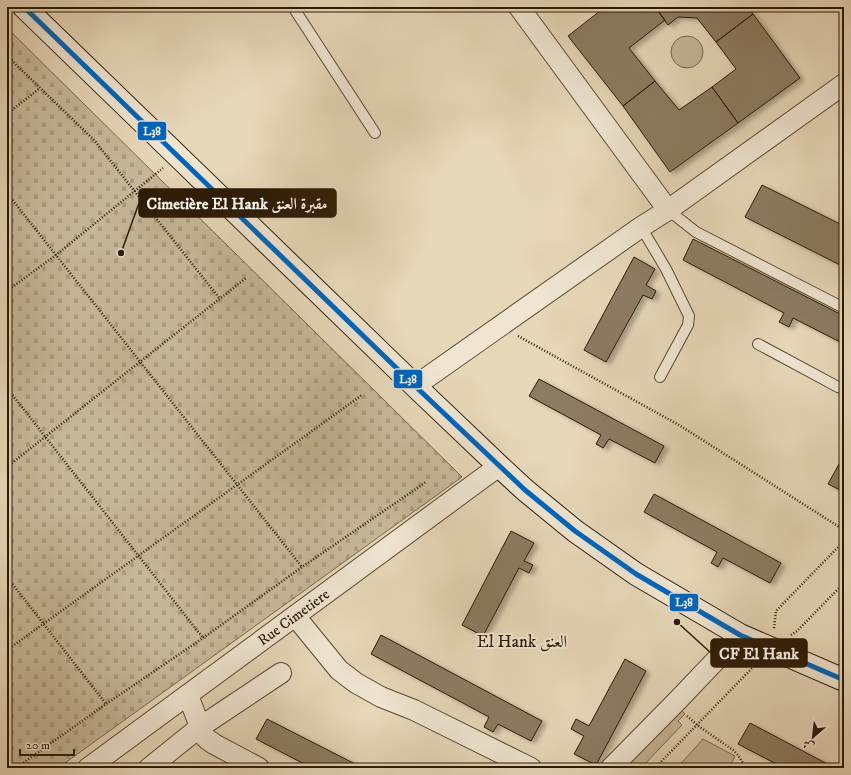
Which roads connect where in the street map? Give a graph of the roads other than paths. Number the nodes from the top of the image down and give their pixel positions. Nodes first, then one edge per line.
1 (293, 7) edge
2 (519, 7) edge
3 (31, 9) edge
4 (844, 84) edge
5 (375, 133) dead end
6 (668, 210) junction
7 (641, 227) junction
8 (844, 308) edge
9 (758, 344) dead end
10 (660, 377) dead end
11 (415, 386) junction
12 (844, 389) edge
13 (499, 466) junction
14 (295, 616) junction
15 (740, 635) junction
16 (282, 673) dead end
17 (844, 680) edge
18 (188, 695) junction
19 (200, 728) junction
20 (88, 768) edge
21 (149, 768) edge
22 (258, 768) edge
23 (531, 768) edge
24 (611, 768) edge

1 - 5 lane
2 - 6 street
3 - 11 street
4 - 6 street
6 - 7 street
6 - 8 lane
7 - 10 lane
7 - 11 street
9 - 12 lane
11 - 13 street
13 - 14 street, Rue Cimetiere
13 - 15 street
14 - 18 street, Rue Cimetiere
14 - 23 street
15 - 17 street
15 - 24 street
16 - 19 street
18 - 19 street
18 - 20 street, Rue Cimetiere
19 - 21 street
19 - 22 street

